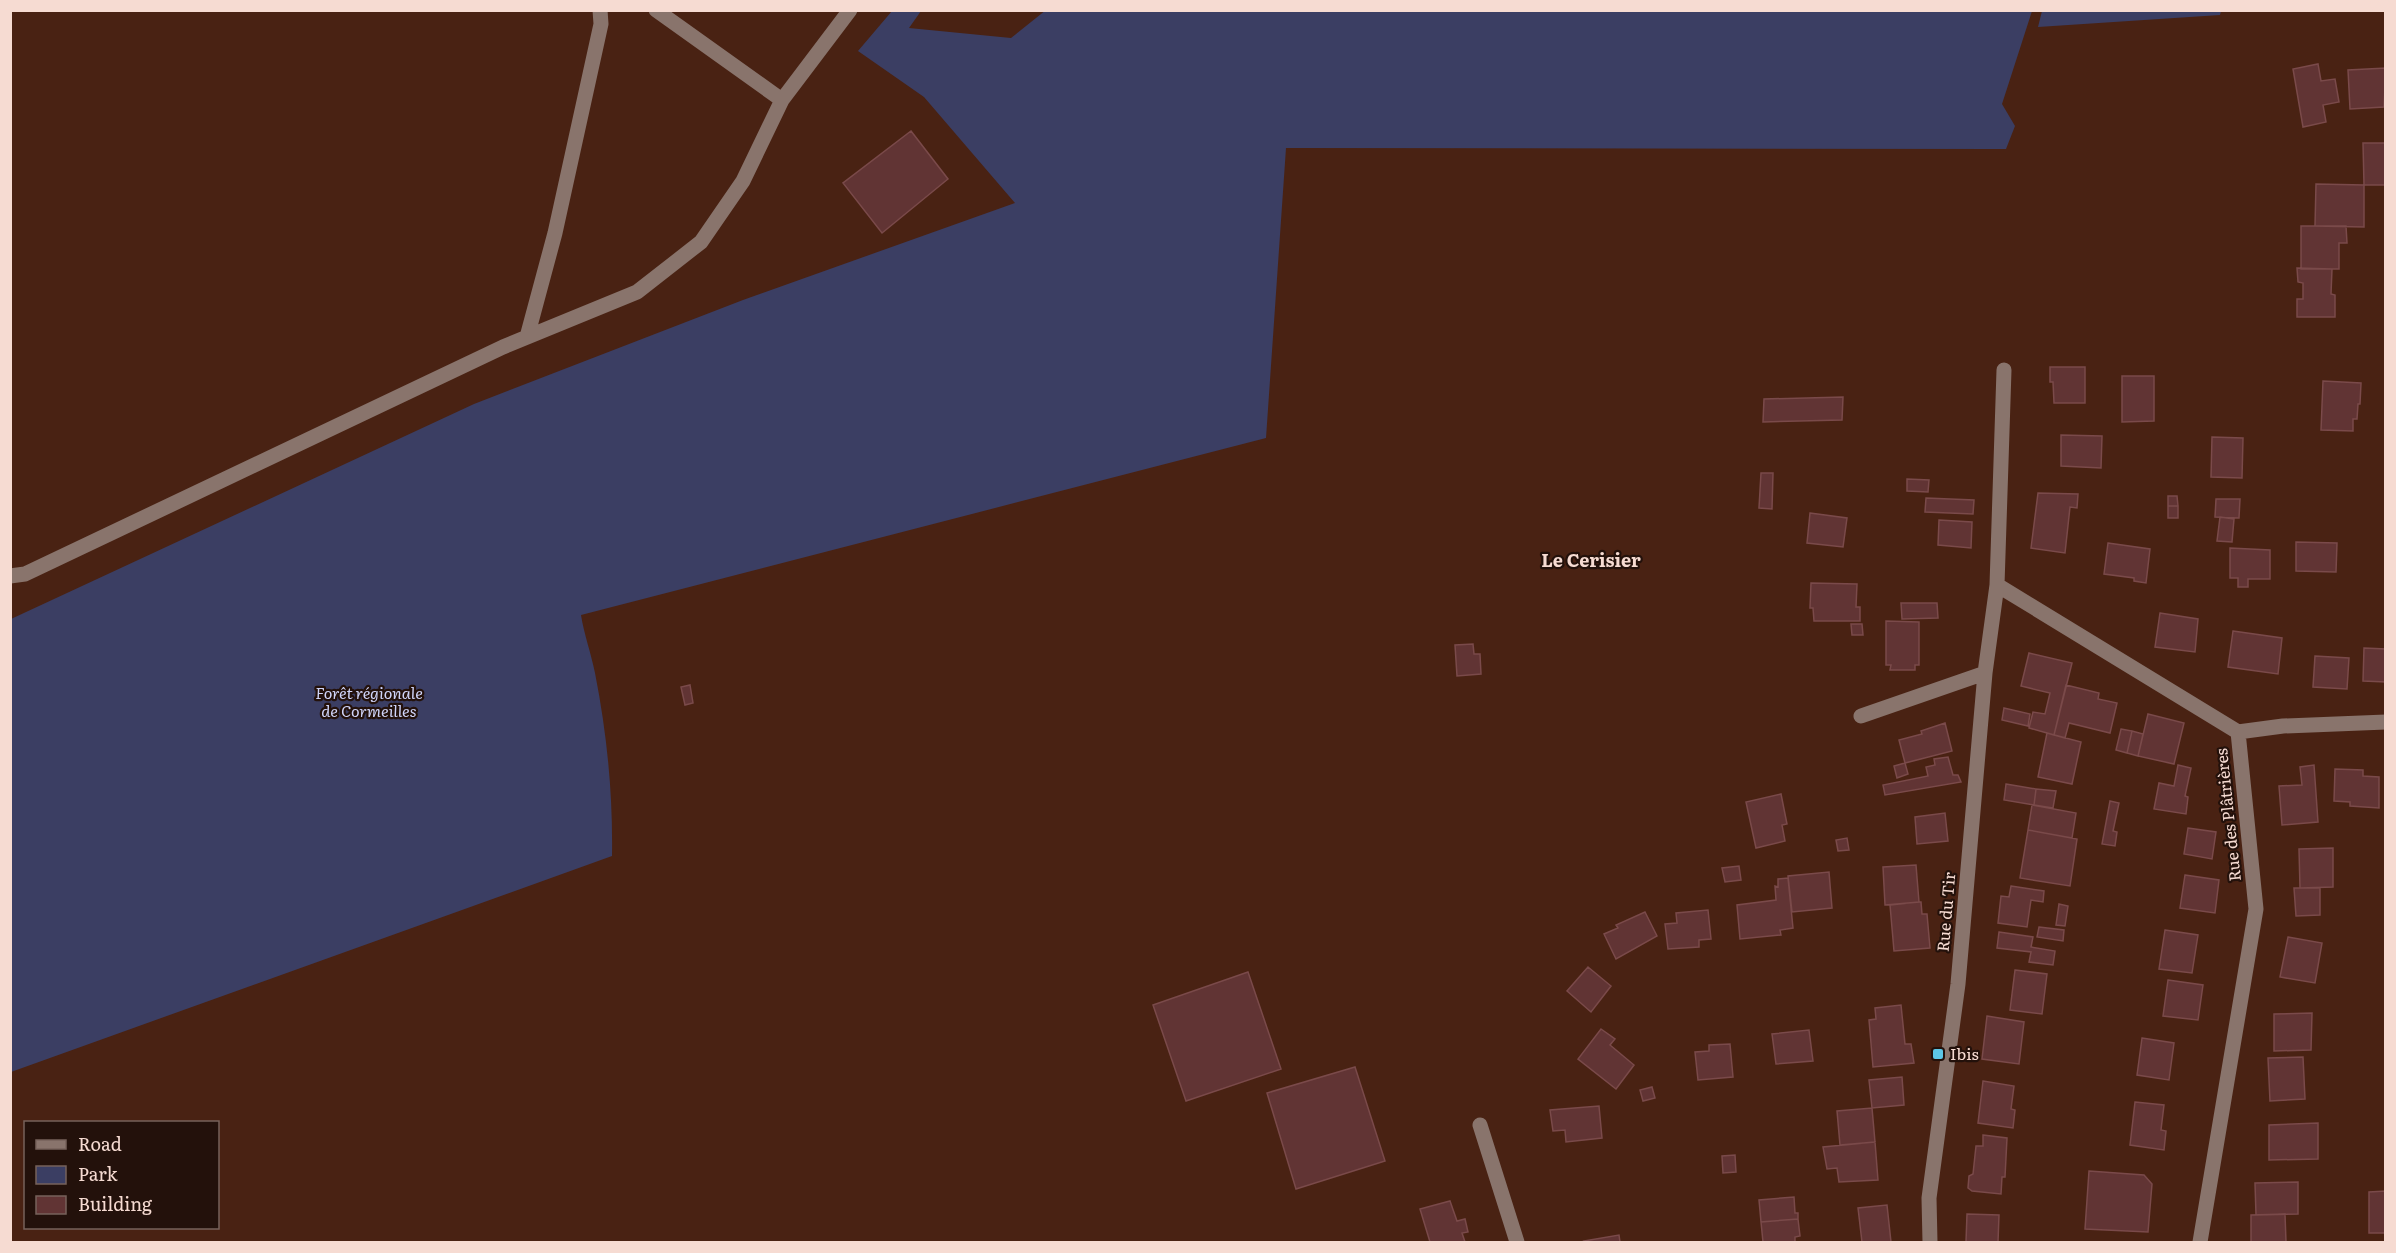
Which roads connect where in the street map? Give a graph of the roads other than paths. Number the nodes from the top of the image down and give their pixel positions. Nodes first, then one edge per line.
1 (600, 10) edge
2 (656, 10) edge
3 (850, 10) edge
4 (782, 99) junction
5 (527, 337) junction
6 (2004, 370) dead end
7 (10, 576) edge
8 (1997, 585) junction
9 (1985, 673) junction
10 (1861, 716) dead end
11 (2385, 722) edge
12 (2238, 732) junction
13 (1480, 1125) dead end
14 (1516, 1242) edge
15 (1930, 1242) edge
16 (2200, 1242) edge

1 - 5 street
2 - 4 street
3 - 4 street
4 - 5 street
5 - 7 street
6 - 8 street
8 - 9 street, Rue du Tir
8 - 12 street, Rue des Plâtrières
9 - 10 street
9 - 15 street, Rue du Tir
11 - 12 street
12 - 16 street, Rue des Plâtrières
13 - 14 street

